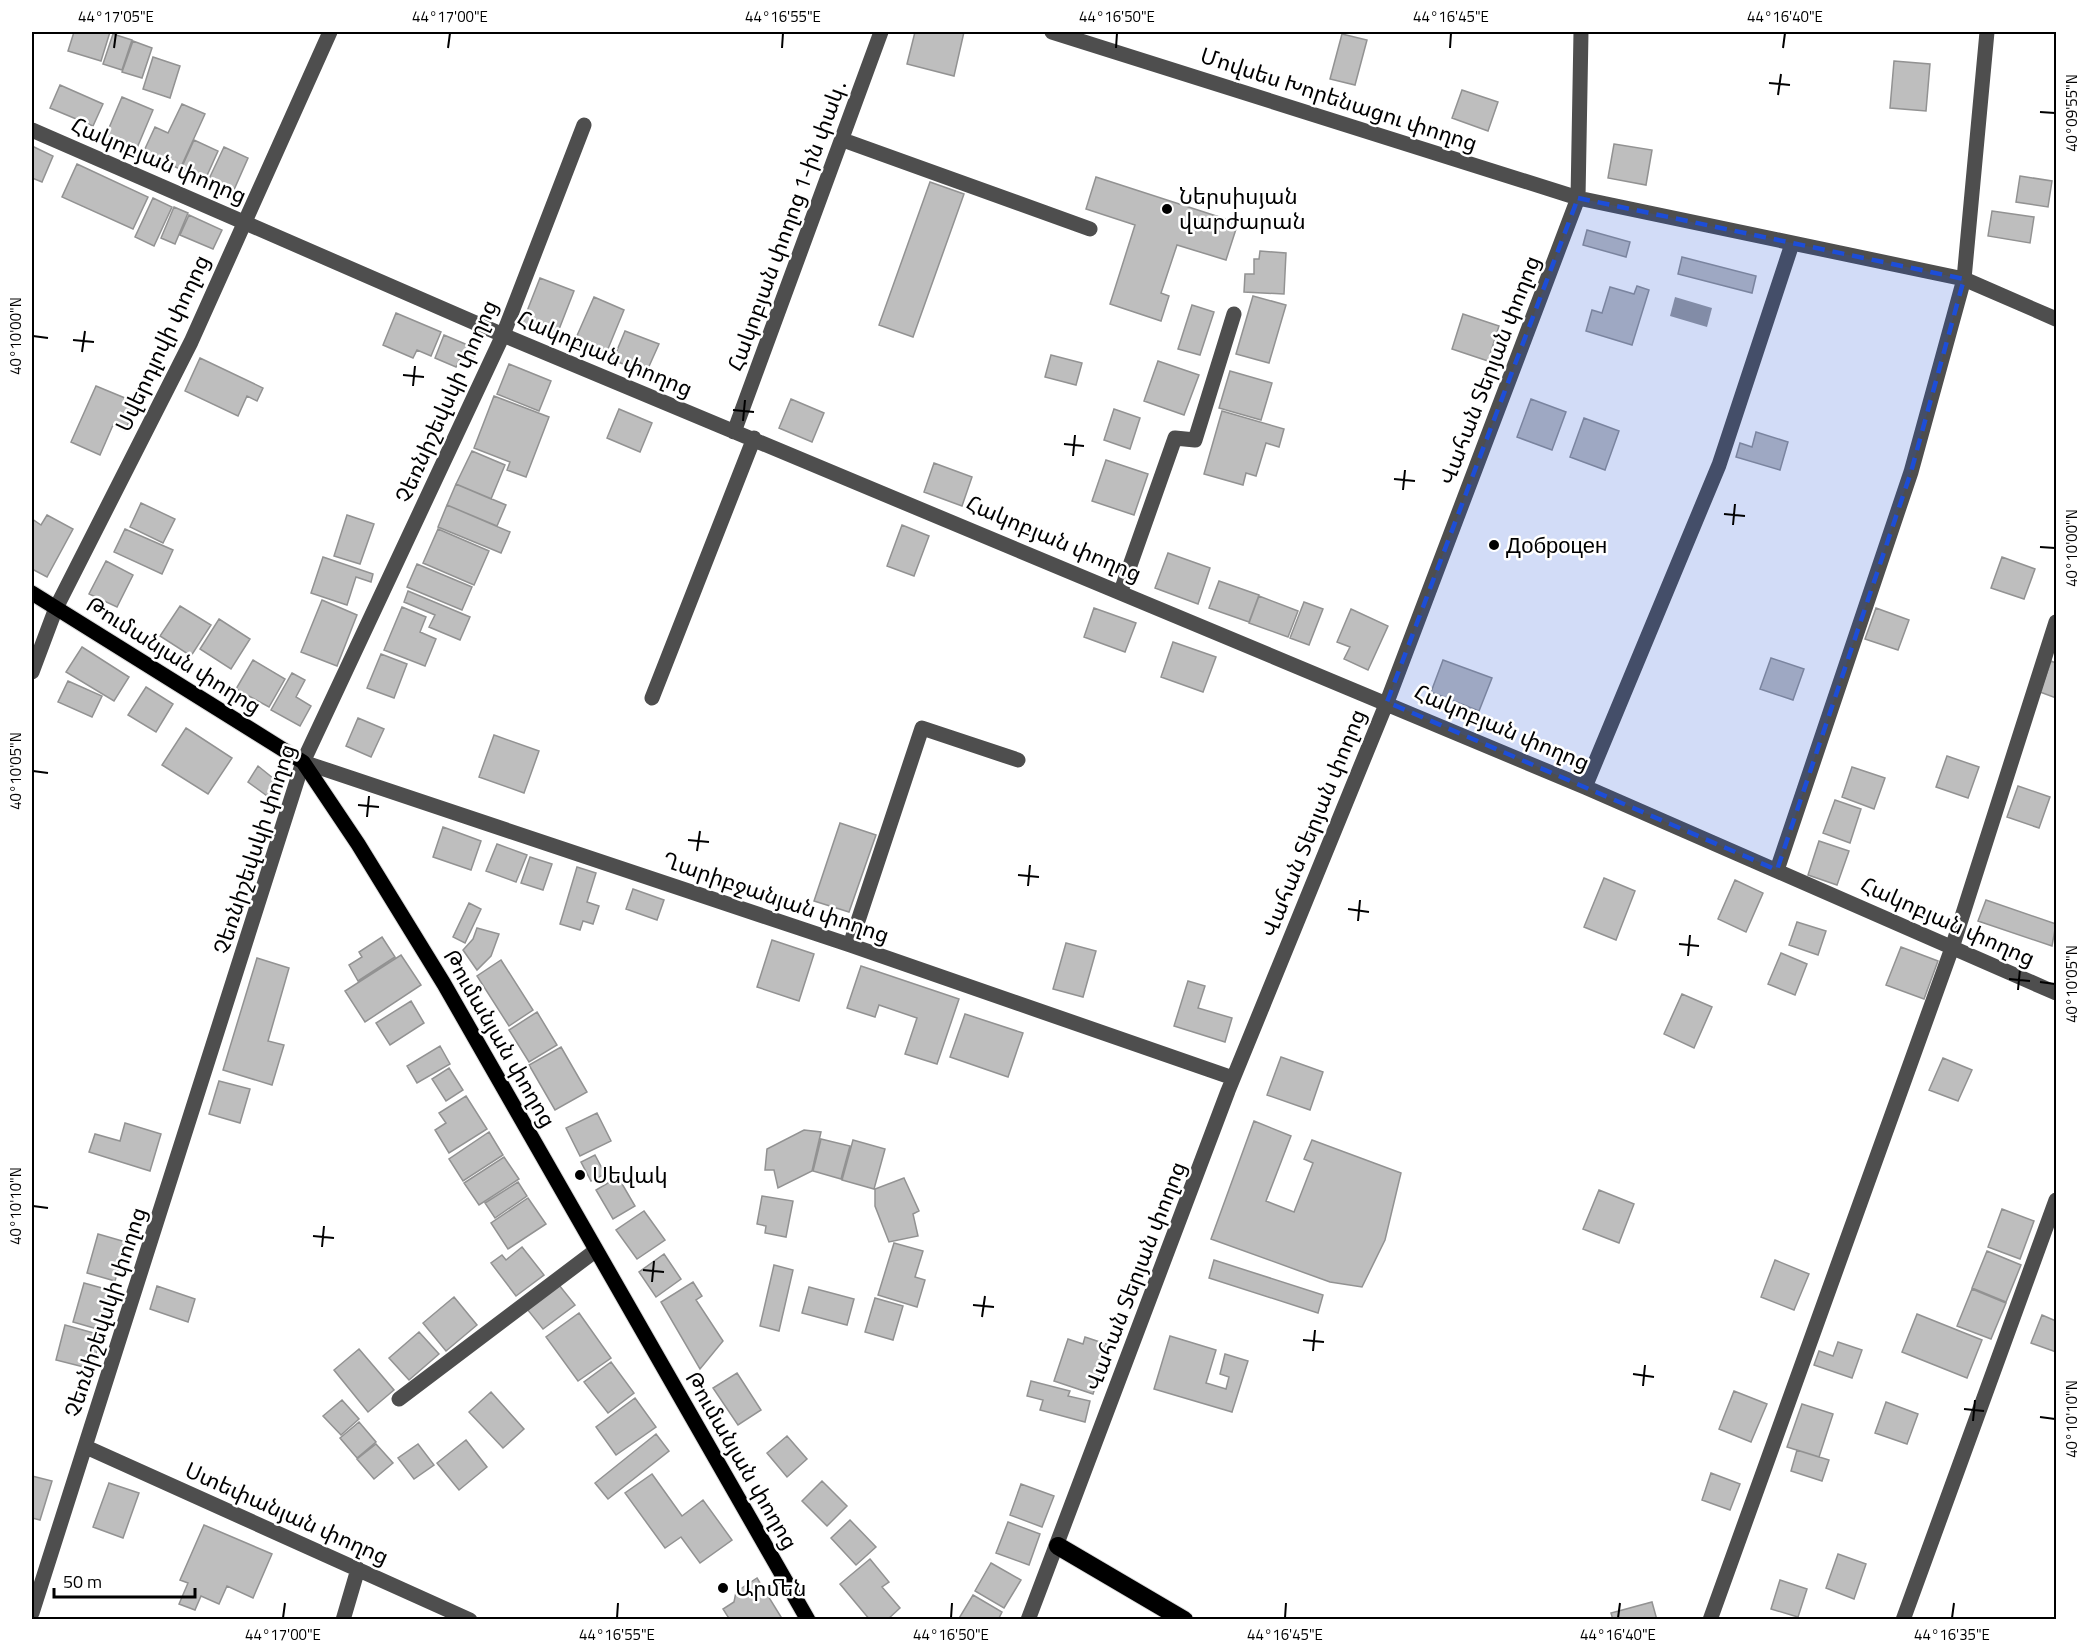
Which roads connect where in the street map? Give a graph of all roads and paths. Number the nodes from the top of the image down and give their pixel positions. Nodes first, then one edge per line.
1 (330, 32) edge
2 (881, 32) edge
3 (1052, 32) edge
4 (1581, 32) edge
5 (1987, 32) edge
6 (584, 125) dead end
7 (32, 130) edge
8 (843, 140) junction
9 (1578, 198) junction
10 (244, 220) junction
11 (1090, 229) dead end
12 (1792, 244) junction
13 (1964, 279) junction
14 (1234, 314) dead end
15 (2056, 319) edge
16 (503, 335) junction
17 (734, 432) junction
18 (754, 438) junction
19 (1122, 591) junction
20 (32, 593) edge
21 (56, 608) junction
22 (2056, 622) edge
23 (32, 672) edge
24 (652, 698) dead end
25 (1387, 702) junction
26 (1018, 760) dead end
27 (303, 762) junction
28 (1586, 787) junction
29 (1777, 870) junction
30 (850, 945) junction
31 (1952, 948) junction
32 (2056, 993) edge
33 (1233, 1078) junction
34 (2056, 1200) edge
35 (595, 1251) junction
36 (399, 1399) dead end
37 (86, 1447) junction
38 (1058, 1546) junction
39 (358, 1569) junction
40 (32, 1612) edge
41 (343, 1620) edge
42 (470, 1620) edge
43 (808, 1620) edge
44 (1028, 1620) edge
45 (1184, 1620) edge
46 (1710, 1620) edge
47 (1903, 1620) edge

1 - 10 street, Սվերդլովի փողոց
2 - 8 street, Հակոբյան փողոց 1-ին փակ․
3 - 9 street, Մովսես Խորենացու փողոց
4 - 9 street, Վահան Տերյան փողոց
5 - 13 street
6 - 16 street, Չեռնիշեվսկի փողոց
7 - 10 street, Հակոբյան փողոց
8 - 11 street
8 - 17 street, Հակոբյան փողոց 1-ին փակ․
9 - 12 street, Մովսես Խորենացու փողոց
9 - 25 street, Վահան Տերյան փողոց
10 - 16 street, Հակոբյան փողոց
10 - 21 street, Սվերդլովի փողոց
12 - 13 street, Մովսես Խորենացու փողոց
12 - 28 street
13 - 15 street, Մովսես Խորենացու փողոց
13 - 29 street
14 - 19 street
16 - 17 street, Հակոբյան փողոց
16 - 27 street, Չեռնիշեվսկի փողոց
17 - 18 street, Հակոբյան փողոց
18 - 19 street, Հակոբյան փողոց
18 - 24 street
19 - 25 street, Հակոբյան փողոց
20 - 21 main road, Թումանյան փողոց
21 - 23 street, Սվերդլովի փողոց
21 - 27 main road, Թումանյան փողոց
22 - 31 street
25 - 28 street, Հակոբյան փողոց
25 - 33 street, Վահան Տերյան փողոց
26 - 30 street
27 - 30 street, Ղարիբջանյան փողոց
27 - 35 main road, Թումանյան փողոց
27 - 37 street, Չեռնիշեվսկի փողոց
28 - 29 street, Հակոբյան փողոց
29 - 31 street, Հակոբյան փողոց
30 - 33 street, Ղարիբջանյան փողոց
31 - 32 street, Հակոբյան փողոց
31 - 46 street
33 - 38 street, Վահան Տերյան փողոց
34 - 47 street
35 - 36 street
35 - 43 main road, Թումանյան փողոց
37 - 39 street, Ստեփանյան փողոց
37 - 40 street, Չեռնիշեվսկի փողոց
38 - 44 street, Վահան Տերյան փողոց
38 - 45 highway
39 - 41 street
39 - 42 street, Ստեփանյան փողոց

